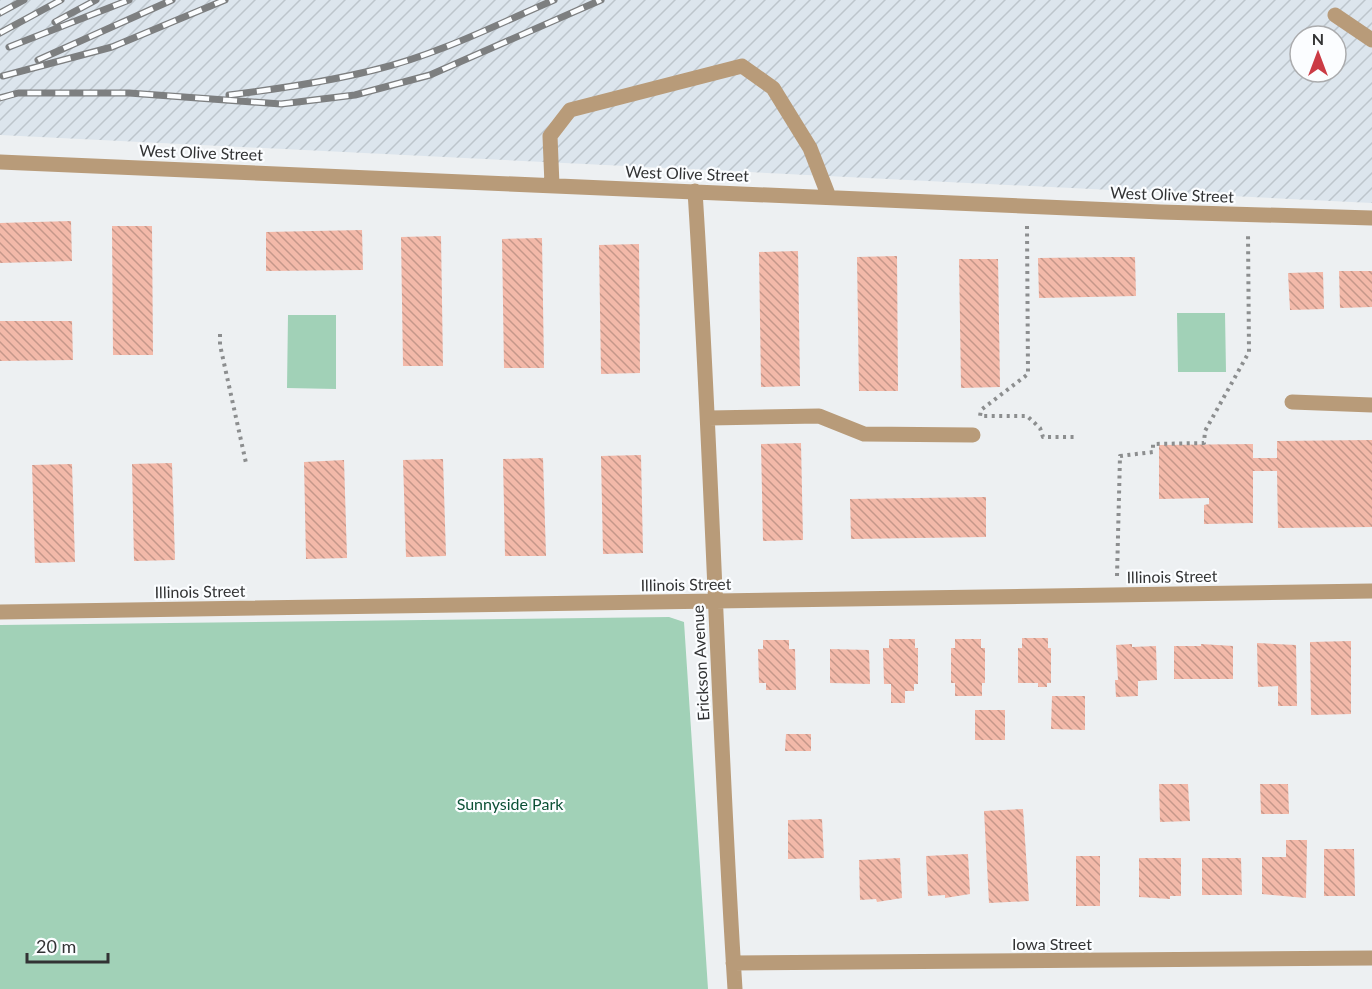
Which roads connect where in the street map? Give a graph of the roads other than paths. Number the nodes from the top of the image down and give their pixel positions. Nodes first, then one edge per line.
1 (1335, 15) dead end
2 (1372, 40) edge
3 (0, 162) edge
4 (552, 185) junction
5 (695, 191) junction
6 (829, 197) junction
7 (1372, 218) edge
8 (1292, 402) dead end
9 (1372, 405) edge
10 (710, 418) junction
11 (973, 435) dead end
12 (1372, 591) edge
13 (715, 601) junction
14 (0, 612) edge
15 (1372, 958) edge
16 (733, 963) junction
17 (735, 989) edge

1 - 2 street
3 - 4 street, West Olive Street
4 - 5 street, West Olive Street
4 - 6 street
5 - 6 street, West Olive Street
5 - 10 street, Erickson Avenue
6 - 7 street, West Olive Street
8 - 9 street
10 - 11 street
10 - 13 street, Erickson Avenue
12 - 13 street, Illinois Street
13 - 14 street, Illinois Street
13 - 16 street, Erickson Avenue
15 - 16 street, Iowa Street
16 - 17 street, Erickson Avenue

